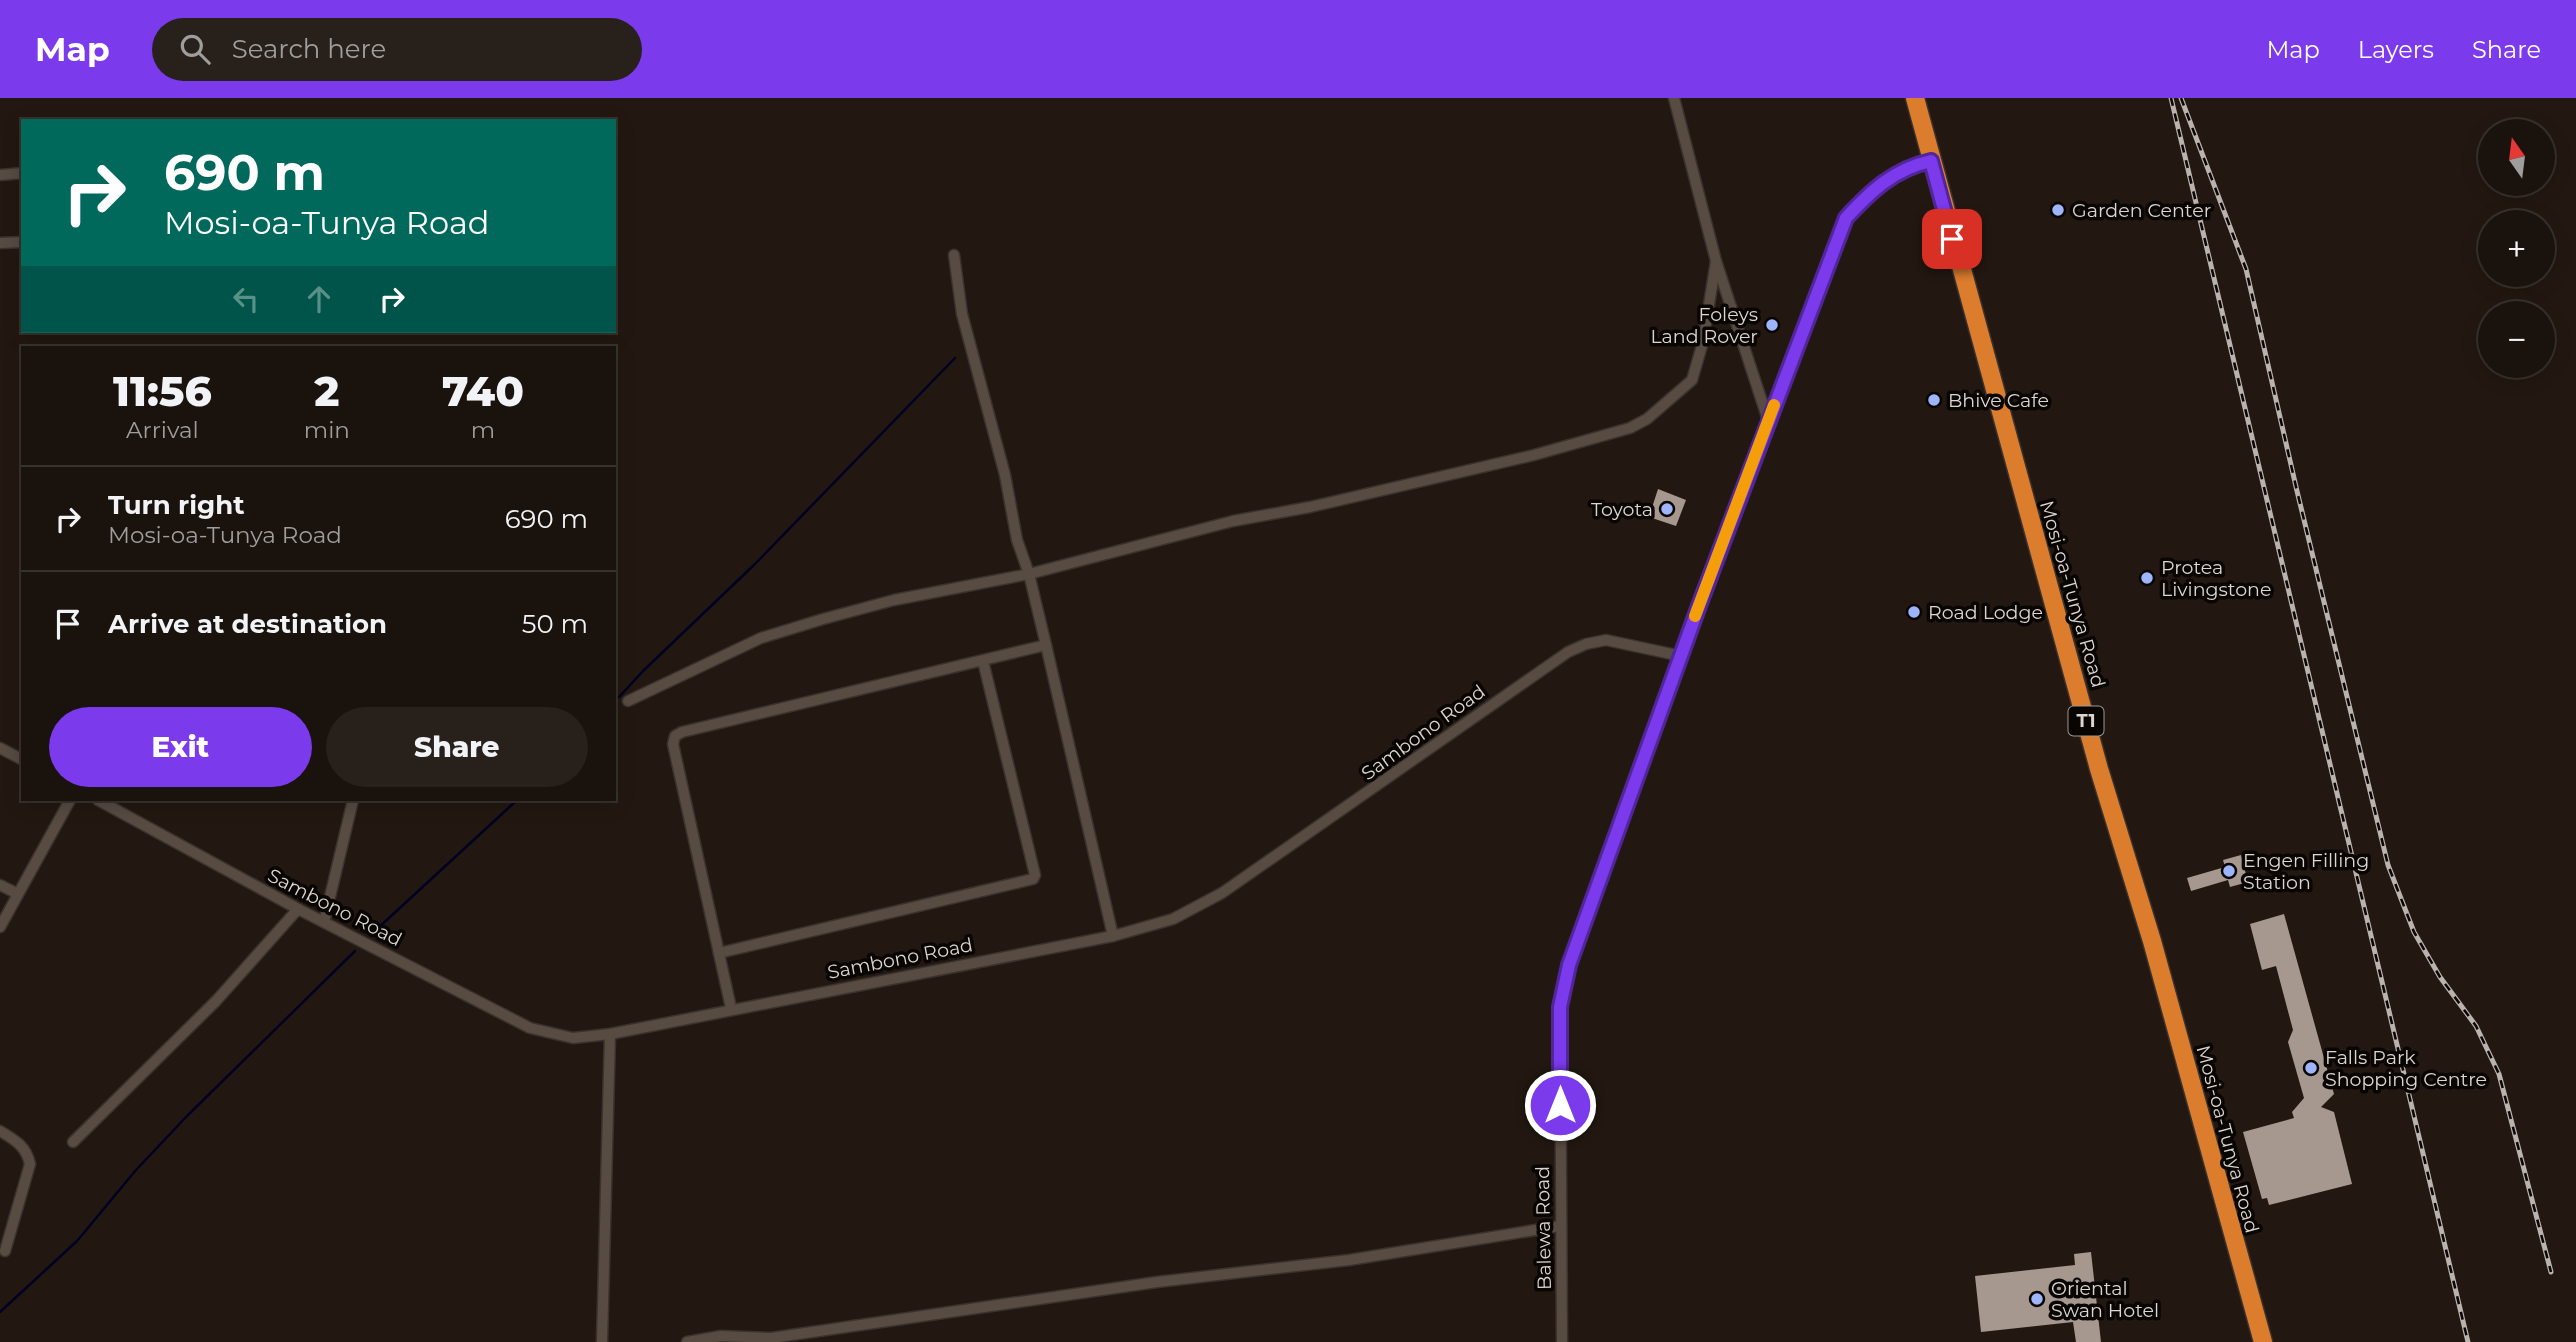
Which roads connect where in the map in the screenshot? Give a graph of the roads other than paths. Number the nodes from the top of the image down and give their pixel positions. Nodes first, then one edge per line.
1 (1674, 98) edge
2 (1915, 98) edge
3 (1931, 161) junction
4 (21, 173) edge
5 (0, 175) edge
6 (21, 242) edge
7 (0, 243) edge
8 (954, 255) dead end
9 (1716, 261) junction
10 (1768, 421) junction
11 (1029, 574) junction
12 (1046, 645) junction
13 (1681, 656) junction
14 (983, 662) junction
15 (628, 701) dead end
16 (0, 748) edge
17 (21, 759) edge
18 (68, 801) edge
19 (101, 801) edge
20 (353, 801) edge
21 (0, 886) edge
22 (16, 893) junction
23 (298, 909) junction
24 (324, 922) junction
25 (0, 927) edge
26 (1113, 936) junction
27 (719, 953) junction
28 (731, 1009) junction
29 (610, 1034) junction
30 (0, 1131) edge
31 (73, 1142) dead end
32 (1560, 1227) junction
33 (5, 1251) dead end
34 (602, 1342) edge
35 (687, 1342) edge
36 (1562, 1342) edge
37 (2263, 1342) edge

1 - 9 street
2 - 3 highway, Mosi-oa-Tunya Road / T1
3 - 10 street, Balewa Road
3 - 37 highway, Mosi-oa-Tunya Road / T1
4 - 5 street
6 - 7 street
8 - 11 street
9 - 10 street
9 - 11 street
10 - 13 street, Balewa Road
11 - 12 street
11 - 15 street
12 - 14 street
12 - 26 street
13 - 26 street, Sambono Road
13 - 32 street, Balewa Road
14 - 27 street
14 - 27 street
16 - 17 street
18 - 22 street
19 - 23 street, Sambono Road
20 - 24 street
21 - 22 street
22 - 25 street
23 - 24 street, Sambono Road
23 - 31 street
24 - 29 street, Sambono Road
26 - 28 street, Sambono Road
27 - 28 street
28 - 29 street, Sambono Road
29 - 34 street
30 - 33 street
32 - 35 street
32 - 36 street, Balewa Road

